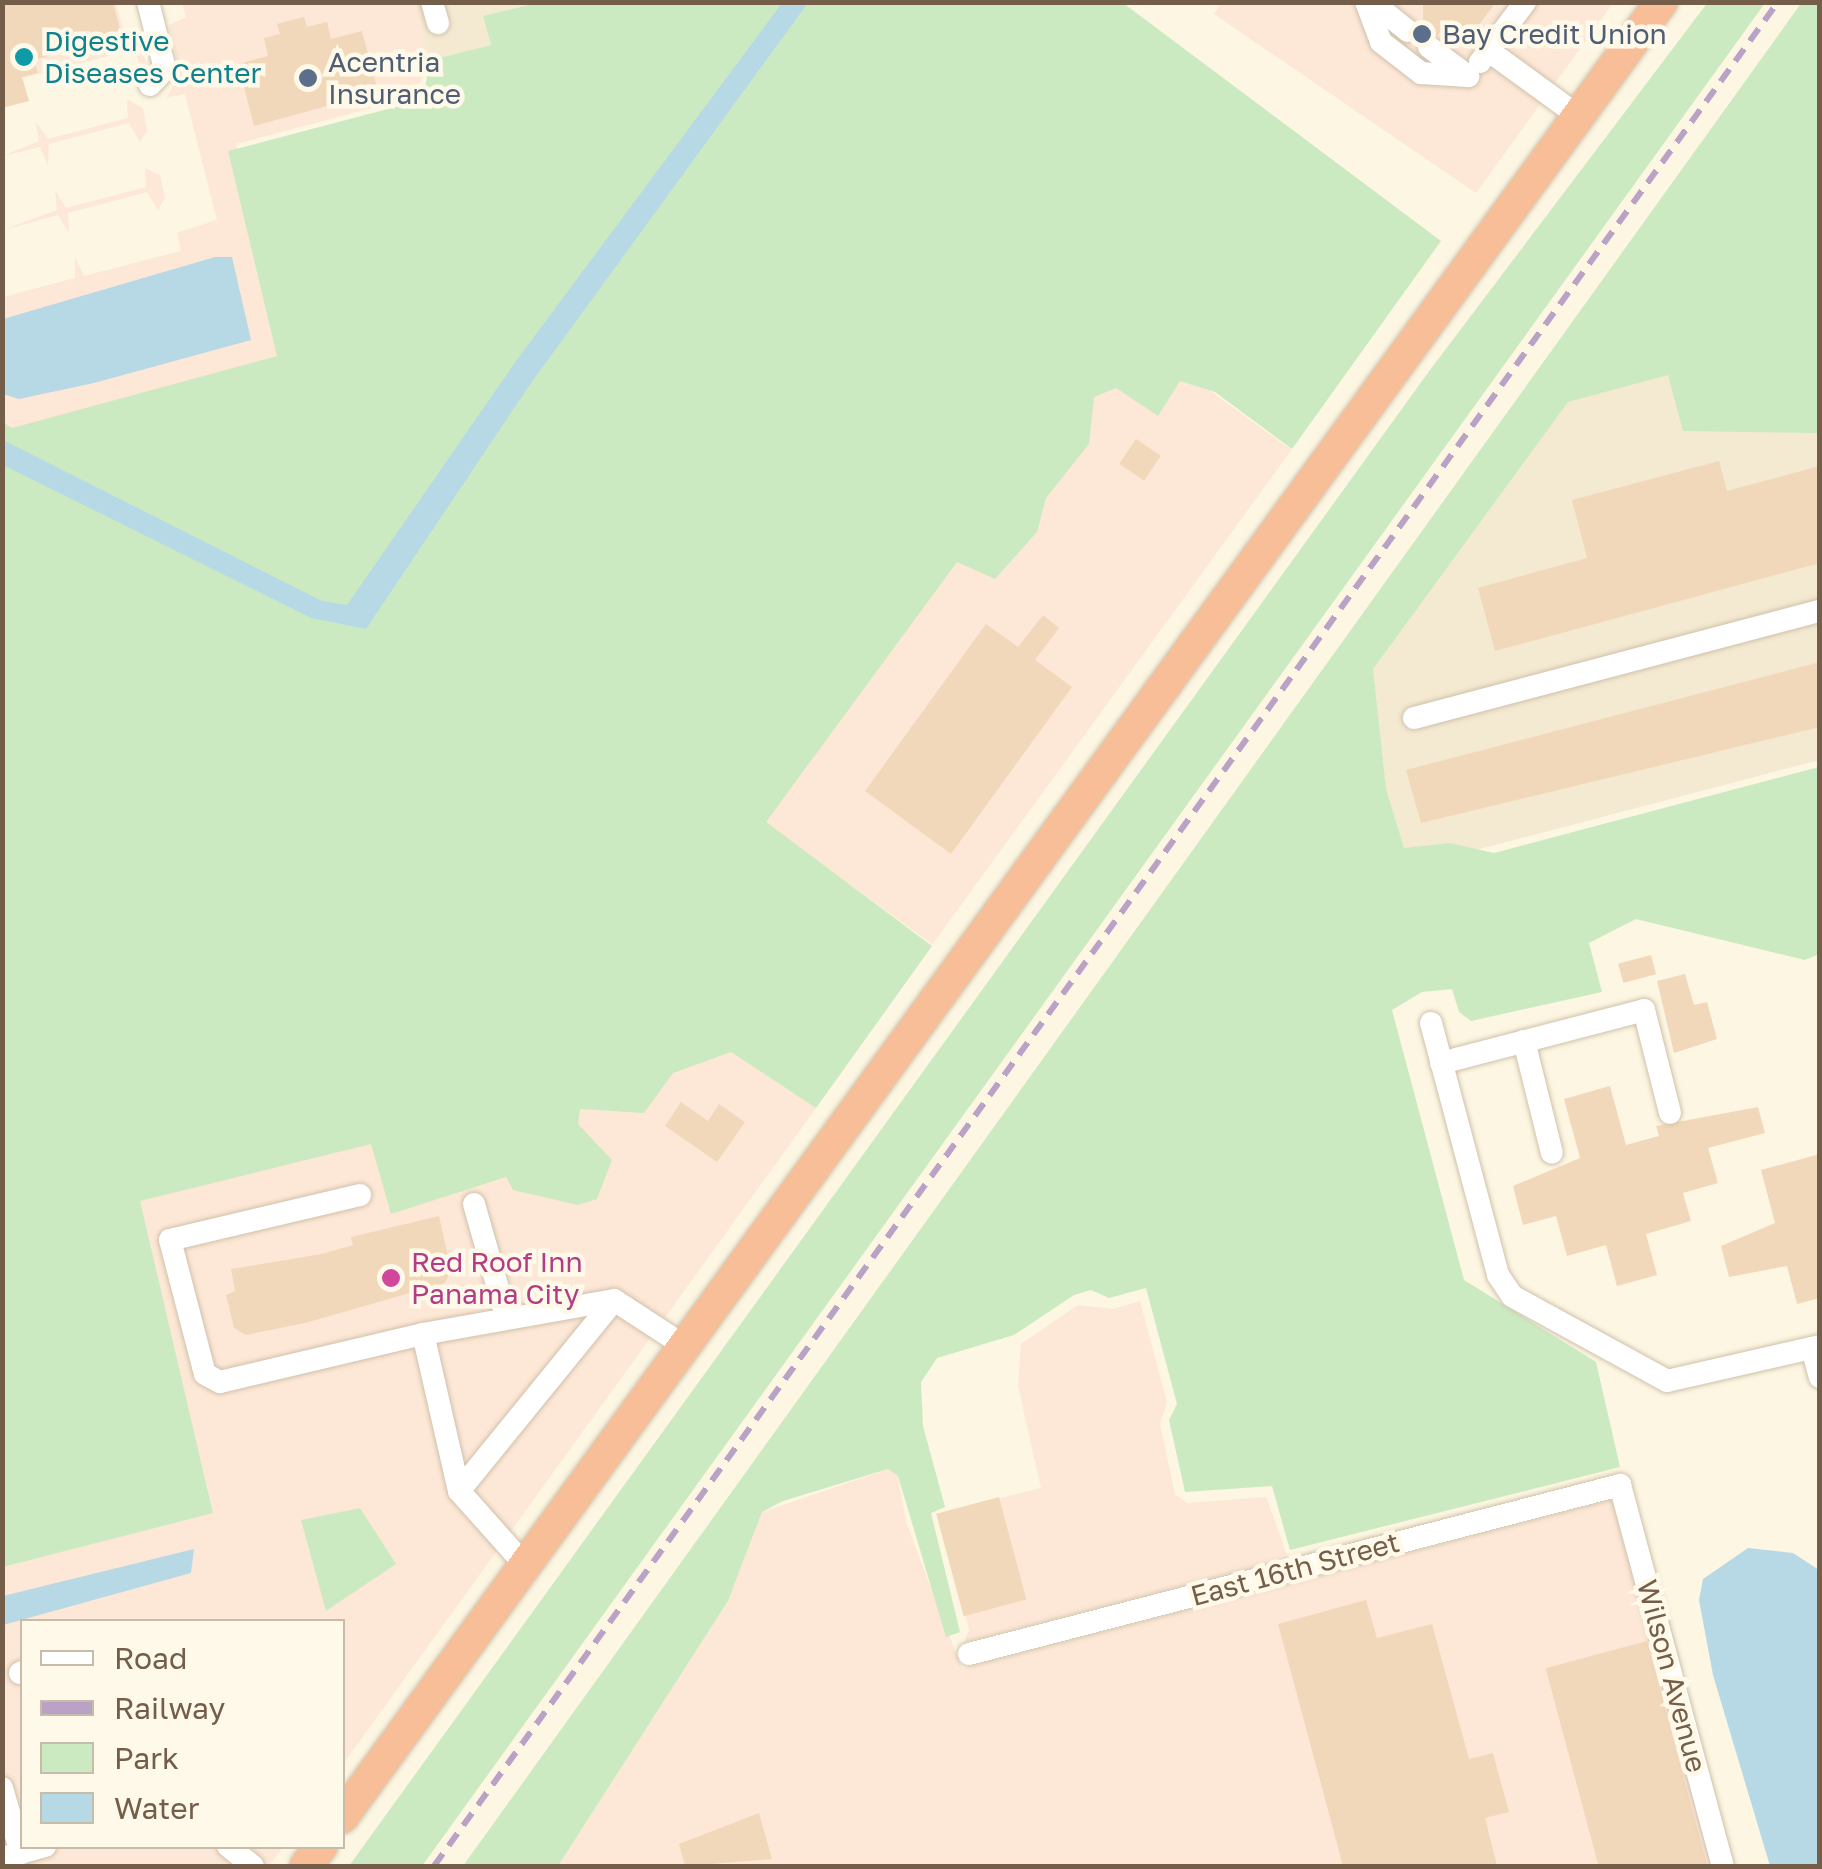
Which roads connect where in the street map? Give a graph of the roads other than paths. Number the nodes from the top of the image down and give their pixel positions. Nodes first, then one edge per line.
1 (148, 2) edge
2 (1369, 2) edge
3 (1525, 2) edge
4 (1661, 2) edge
5 (1408, 31) dead end
6 (1429, 47) dead end
7 (1489, 51) junction
8 (1468, 76) junction
9 (150, 85) dead end
10 (1577, 115) junction
11 (1820, 611) edge
12 (1414, 718) dead end
13 (1430, 1023) dead end
14 (1524, 1041) junction
15 (1441, 1062) junction
16 (1670, 1114) dead end
17 (1552, 1153) dead end
18 (360, 1195) dead end
19 (474, 1204) dead end
20 (614, 1300) junction
21 (506, 1316) junction
22 (423, 1334) junction
23 (683, 1345) junction
24 (1816, 1347) edge
25 (1820, 1378) edge
26 (1620, 1485) joint
27 (459, 1491) junction
28 (525, 1564) junction
29 (969, 1654) dead end
30 (2, 1788) edge
31 (345, 1813) edge
32 (232, 1849) edge
33 (12, 1855) edge
34 (252, 1866) edge
35 (1723, 1866) edge

1 - 9 street
2 - 5 street
2 - 8 street
3 - 7 street
4 - 10 highway
6 - 8 street
7 - 8 street
7 - 10 street
10 - 23 highway
11 - 12 street
13 - 15 street
14 - 15 street
14 - 16 street
14 - 17 street
15 - 24 street
18 - 22 street
19 - 21 street
20 - 21 street
20 - 23 street
20 - 27 street
21 - 22 street
22 - 27 street
23 - 28 highway
24 - 25 street
26 - 29 street, East 16th Street
26 - 35 street, Wilson Avenue
27 - 28 street
28 - 31 highway
30 - 33 street
32 - 34 street

